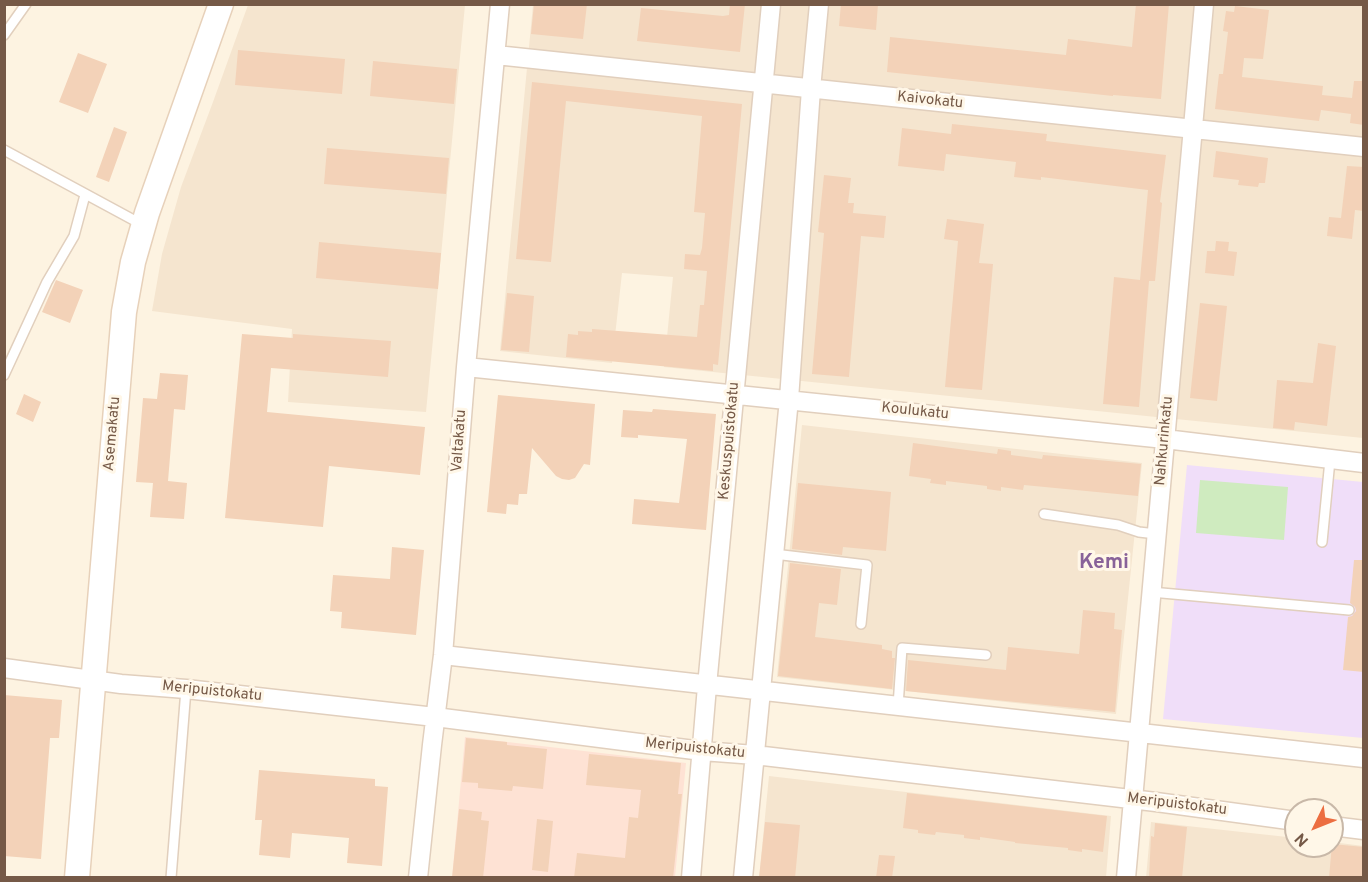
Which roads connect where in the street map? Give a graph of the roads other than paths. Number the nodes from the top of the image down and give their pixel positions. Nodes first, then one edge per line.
1 (26, 4) edge
2 (221, 4) edge
3 (500, 4) edge
4 (771, 4) edge
5 (819, 4) edge
6 (1204, 4) edge
7 (4, 35) edge
8 (496, 55) junction
9 (764, 84) junction
10 (811, 89) junction
11 (1193, 129) junction
12 (1364, 147) edge
13 (4, 150) edge
14 (85, 195) junction
15 (143, 225) junction
16 (466, 367) junction
17 (4, 375) edge
18 (734, 394) junction
19 (789, 399) junction
20 (1165, 439) junction
21 (1330, 460) junction
22 (1364, 463) edge
23 (1044, 514) dead end
24 (1156, 534) junction
25 (1322, 542) dead end
26 (774, 554) junction
27 (1151, 592) junction
28 (1349, 610) dead end
29 (861, 624) dead end
30 (444, 655) junction
31 (986, 655) dead end
32 (4, 668) edge
33 (93, 680) junction
34 (707, 686) junction
35 (186, 689) junction
36 (760, 690) junction
37 (898, 706) junction
38 (435, 717) junction
39 (1138, 733) junction
40 (702, 751) junction
41 (755, 755) junction
42 (1364, 758) edge
43 (1134, 800) junction
44 (1284, 819) edge
45 (1344, 828) edge
46 (1364, 830) edge
47 (76, 878) edge
48 (171, 878) edge
49 (418, 878) edge
50 (691, 878) edge
51 (743, 878) edge
52 (1126, 878) edge

1 - 7 lane
2 - 15 main road, Asemakatu
3 - 8 street, Valtakatu
4 - 9 street, Keskuspuistokatu
5 - 10 street
6 - 11 street, Nahkurinkatu
8 - 9 street, Kaivokatu
8 - 16 street, Valtakatu
9 - 10 street, Kaivokatu
9 - 18 street, Keskuspuistokatu
10 - 11 street, Kaivokatu
10 - 19 street
11 - 12 street, Kaivokatu
11 - 20 street, Nahkurinkatu
13 - 14 lane
14 - 15 lane
14 - 17 lane
15 - 33 main road, Asemakatu
16 - 18 street, Koulukatu
16 - 30 street, Valtakatu
18 - 19 street, Koulukatu
18 - 34 street, Keskuspuistokatu
19 - 20 street, Koulukatu
19 - 26 street
20 - 21 street, Koulukatu
20 - 24 street, Nahkurinkatu
21 - 22 street, Koulukatu
21 - 25 lane
23 - 24 lane
24 - 27 street, Nahkurinkatu
26 - 29 lane
26 - 36 street
27 - 28 lane
27 - 39 street, Nahkurinkatu
30 - 34 street
30 - 38 street, Valtakatu
31 - 37 lane
32 - 33 street, Meripuistokatu
33 - 35 street, Meripuistokatu
33 - 47 main road, Asemakatu
34 - 36 street
34 - 40 street, Keskuspuistokatu
35 - 38 street, Meripuistokatu
35 - 48 lane
36 - 37 street
36 - 41 street
37 - 39 street
38 - 40 street, Meripuistokatu
38 - 49 street, Valtakatu
39 - 42 street
39 - 43 street, Nahkurinkatu
40 - 41 street, Meripuistokatu
40 - 50 street, Keskuspuistokatu
41 - 43 street, Meripuistokatu
41 - 51 street
43 - 44 street, Meripuistokatu
43 - 52 street, Nahkurinkatu
45 - 46 street

